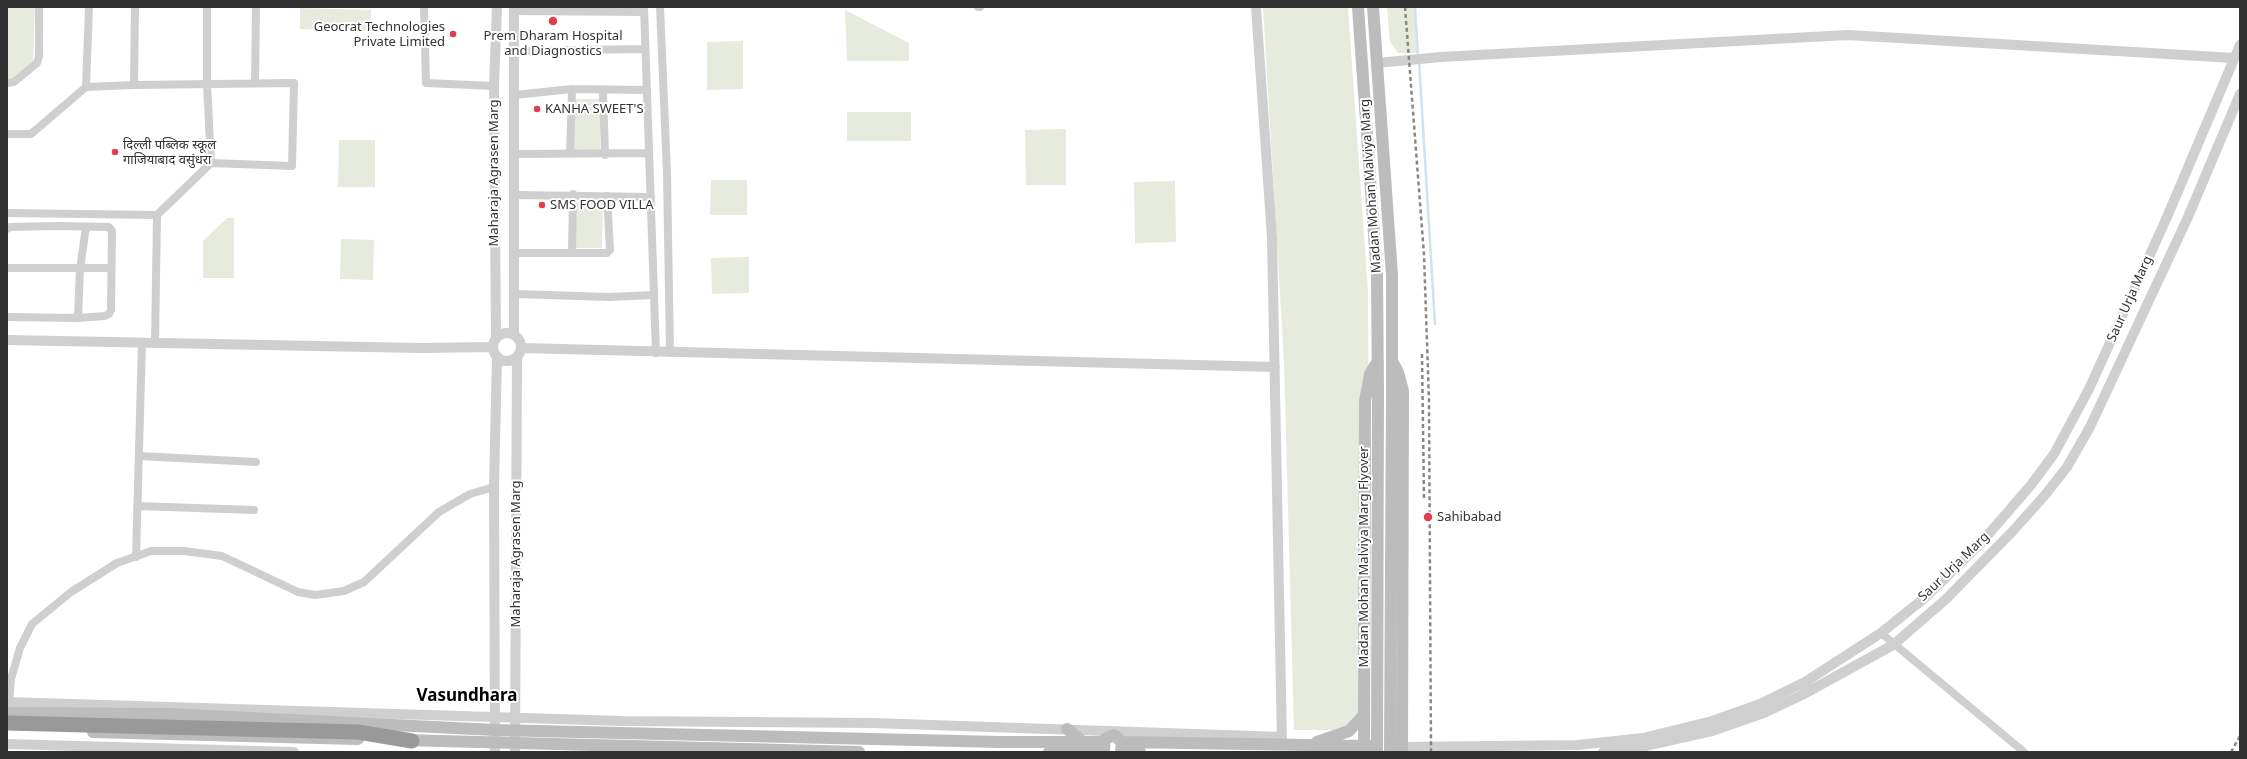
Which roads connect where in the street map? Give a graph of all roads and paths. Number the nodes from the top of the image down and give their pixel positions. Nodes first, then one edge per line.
1 (39, 7) edge
2 (89, 7) edge
3 (134, 7) edge
4 (207, 7) edge
5 (256, 7) edge
6 (424, 7) edge
7 (497, 7) edge
8 (660, 7) edge
9 (1256, 7) edge
10 (1358, 7) edge
11 (1373, 7) edge
12 (514, 9) edge
13 (644, 10) edge
14 (2240, 45) edge
15 (646, 49) junction
16 (514, 51) junction
17 (2234, 58) junction
18 (1377, 63) junction
19 (255, 82) junction
20 (7, 83) edge
21 (207, 84) junction
22 (134, 85) junction
23 (494, 86) junction
24 (86, 87) junction
25 (572, 89) junction
26 (647, 90) junction
27 (603, 91) junction
28 (2240, 94) edge
29 (514, 95) junction
30 (7, 134) edge
31 (649, 153) junction
32 (516, 154) junction
33 (570, 154) junction
34 (605, 155) junction
35 (211, 163) junction
36 (573, 194) junction
37 (515, 195) junction
38 (607, 196) junction
39 (650, 197) junction
40 (7, 213) edge
41 (157, 215) junction
42 (86, 227) junction
43 (7, 229) edge
44 (572, 252) junction
45 (515, 253) junction
46 (7, 268) edge
47 (110, 268) junction
48 (80, 269) junction
49 (515, 294) junction
50 (654, 295) junction
51 (7, 317) edge
52 (78, 318) junction
53 (514, 335) junction
54 (7, 340) edge
55 (142, 343) junction
56 (155, 344) junction
57 (495, 348) junction
58 (519, 352) junction
59 (656, 353) junction
60 (670, 353) junction
61 (1378, 361) junction
62 (1393, 364) junction
63 (1275, 367) junction
64 (139, 456) junction
65 (256, 462) dead end
66 (2031, 485) junction
67 (494, 488) junction
68 (2045, 495) junction
69 (137, 506) junction
70 (254, 510) dead end
71 (136, 556) junction
72 (1881, 633) junction
73 (1893, 645) junction
74 (8, 705) edge
75 (1364, 716) junction
76 (495, 717) junction
77 (515, 717) junction
78 (7, 723) edge
79 (7, 729) edge
80 (1067, 730) junction
81 (412, 740) junction
82 (495, 741) edge
83 (1282, 741) junction
84 (515, 742) edge
85 (1083, 742) junction
86 (7, 744) edge
87 (1308, 745) junction
88 (1104, 748) edge
89 (1121, 748) edge
90 (1364, 749) edge
91 (1402, 749) edge
92 (294, 752) edge
93 (859, 752) edge
94 (1048, 752) edge
95 (1140, 752) edge
96 (1377, 752) edge
97 (1390, 752) edge
98 (1603, 752) edge
99 (2023, 752) edge

1 - 20 street
2 - 24 street
3 - 22 street
4 - 21 street
5 - 19 street
6 - 23 street
7 - 23 street, Maharaja Agrasen Marg
8 - 60 street
9 - 63 street
10 - 61 main road, Madan Mohan Malviya Marg
11 - 18 main road, Madan Mohan Malviya Marg
12 - 13 street
12 - 16 street, Maharaja Agrasen Marg
13 - 15 street
14 - 17 street, Saur Urja Marg
15 - 16 street
15 - 26 street
16 - 29 street, Maharaja Agrasen Marg
17 - 18 street
17 - 66 street, Saur Urja Marg
18 - 62 main road, Madan Mohan Malviya Marg
19 - 21 street
19 - 35 street
21 - 22 street
21 - 35 street
22 - 24 street
23 - 57 street, Maharaja Agrasen Marg
24 - 30 street
25 - 27 street
25 - 29 street
25 - 33 street
26 - 27 street
26 - 31 street
27 - 34 street
28 - 68 street, Saur Urja Marg
29 - 32 street, Maharaja Agrasen Marg
31 - 34 street
31 - 39 street
32 - 33 street
32 - 37 street, Maharaja Agrasen Marg
33 - 34 street
35 - 41 street
36 - 37 street
36 - 38 street
36 - 44 street
37 - 45 street, Maharaja Agrasen Marg
38 - 39 street
38 - 44 street
39 - 50 street
40 - 41 street
41 - 56 street
42 - 43 street
42 - 47 street
42 - 48 street
44 - 45 street
45 - 49 street, Maharaja Agrasen Marg
46 - 48 street
47 - 48 street
47 - 52 street
48 - 52 street
49 - 50 street
49 - 53 street, Maharaja Agrasen Marg
50 - 59 street
51 - 52 street
53 - 57 street
53 - 58 street
54 - 55 street
55 - 56 street
55 - 64 street
56 - 57 street
57 - 58 street
57 - 67 street, Maharaja Agrasen Marg
58 - 59 street
58 - 77 street, Maharaja Agrasen Marg
59 - 60 street
60 - 63 street
61 - 75 main road
61 - 96 main road, Madan Mohan Malviya Marg Flyover, bridge
62 - 91 main road
62 - 97 main road, Madan Mohan Malviya Marg Flyover, bridge
63 - 83 street
64 - 65 street
64 - 69 street
66 - 68 street
66 - 72 street, Saur Urja Marg
67 - 71 street
67 - 76 street, Maharaja Agrasen Marg
68 - 73 street, Saur Urja Marg
69 - 70 street
69 - 71 street
71 - 74 street
72 - 73 street
72 - 91 street, Saur Urja Marg
73 - 98 street, Saur Urja Marg
73 - 99 street
74 - 76 street
74 - 82 main road
75 - 87 main road
75 - 90 main road
76 - 77 street
76 - 82 street, Maharaja Agrasen Marg
77 - 80 street
77 - 84 street, Maharaja Agrasen Marg
78 - 81 highway
79 - 81 main road
80 - 83 street
80 - 85 main road
81 - 82 main road
82 - 84 main road
83 - 87 main road
83 - 89 main road
84 - 85 main road
84 - 93 main road
85 - 88 main road
86 - 92 street
87 - 90 main road
88 - 89 main road
88 - 94 main road
89 - 95 main road
90 - 91 main road

